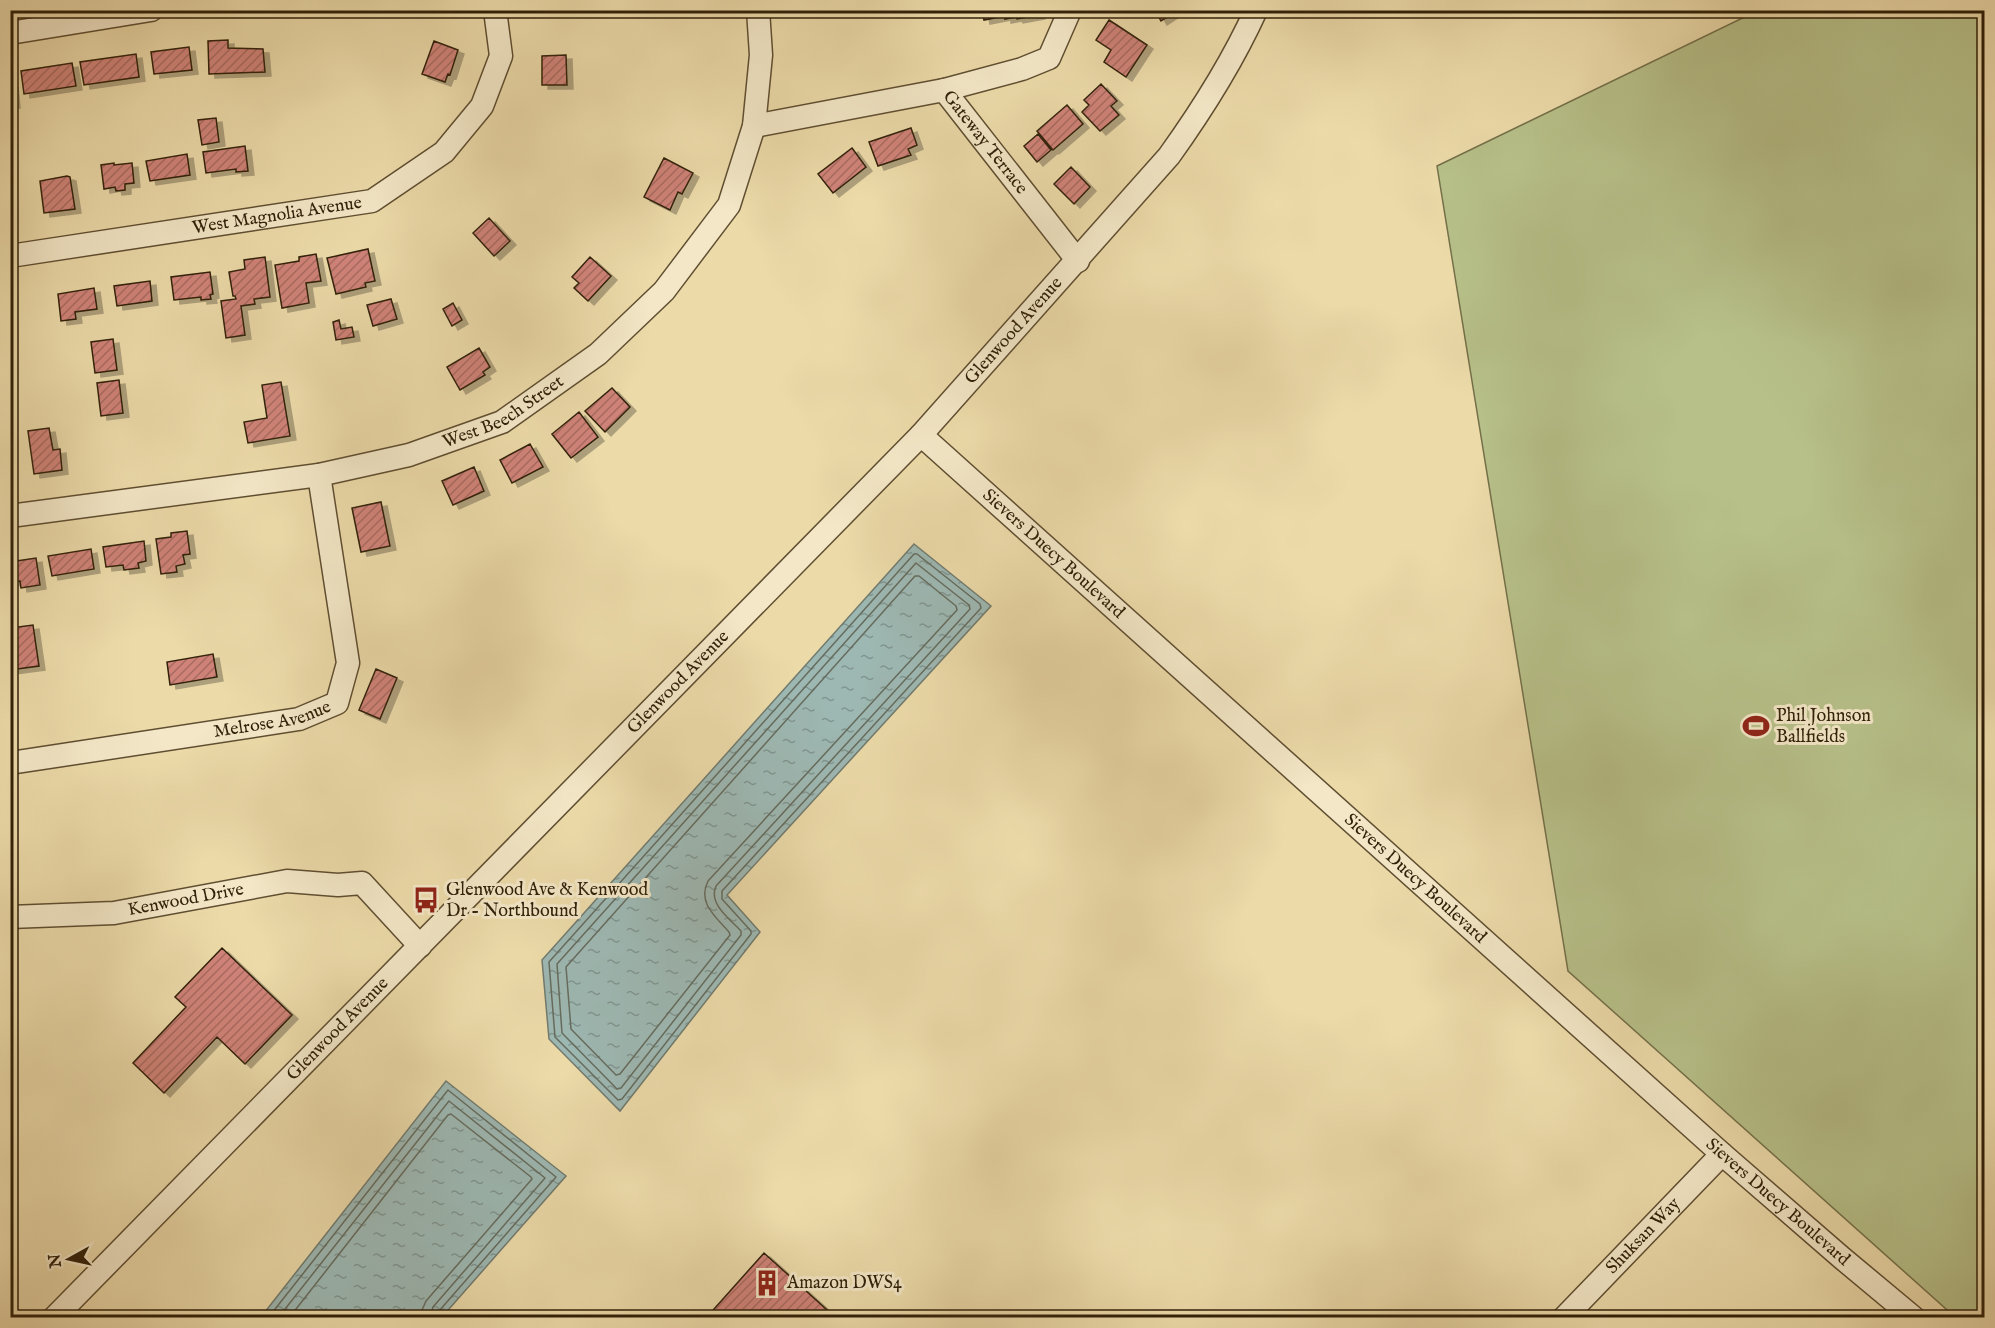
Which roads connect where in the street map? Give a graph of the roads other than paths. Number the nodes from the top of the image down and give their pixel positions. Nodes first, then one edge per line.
1 (495, 10) edge
2 (758, 10) edge
3 (1070, 10) edge
4 (1256, 10) edge
5 (142, 11) edge
6 (10, 33) edge
7 (944, 90) junction
8 (754, 126) junction
9 (10, 256) edge
10 (1078, 261) junction
11 (921, 435) junction
12 (319, 475) junction
13 (10, 516) edge
14 (10, 763) edge
15 (10, 917) edge
16 (420, 946) junction
17 (1722, 1154) junction
18 (54, 1317) edge
19 (1564, 1317) edge
20 (1914, 1317) edge

1 - 9 street, West Magnolia Avenue
2 - 8 street, West Beech Street
3 - 7 street
4 - 10 street, Glenwood Avenue
5 - 6 street
7 - 8 street, Gateway Terrace
7 - 10 street, Gateway Terrace
8 - 12 street, West Beech Street
10 - 11 street, Glenwood Avenue
11 - 16 street, Glenwood Avenue
11 - 17 street, Sievers Duecy Boulevard
12 - 13 street, West Beech Street
12 - 14 street, Melrose Avenue
15 - 16 street, Kenwood Drive
16 - 18 street, Glenwood Avenue
17 - 19 street, Shuksan Way
17 - 20 street, Sievers Duecy Boulevard

